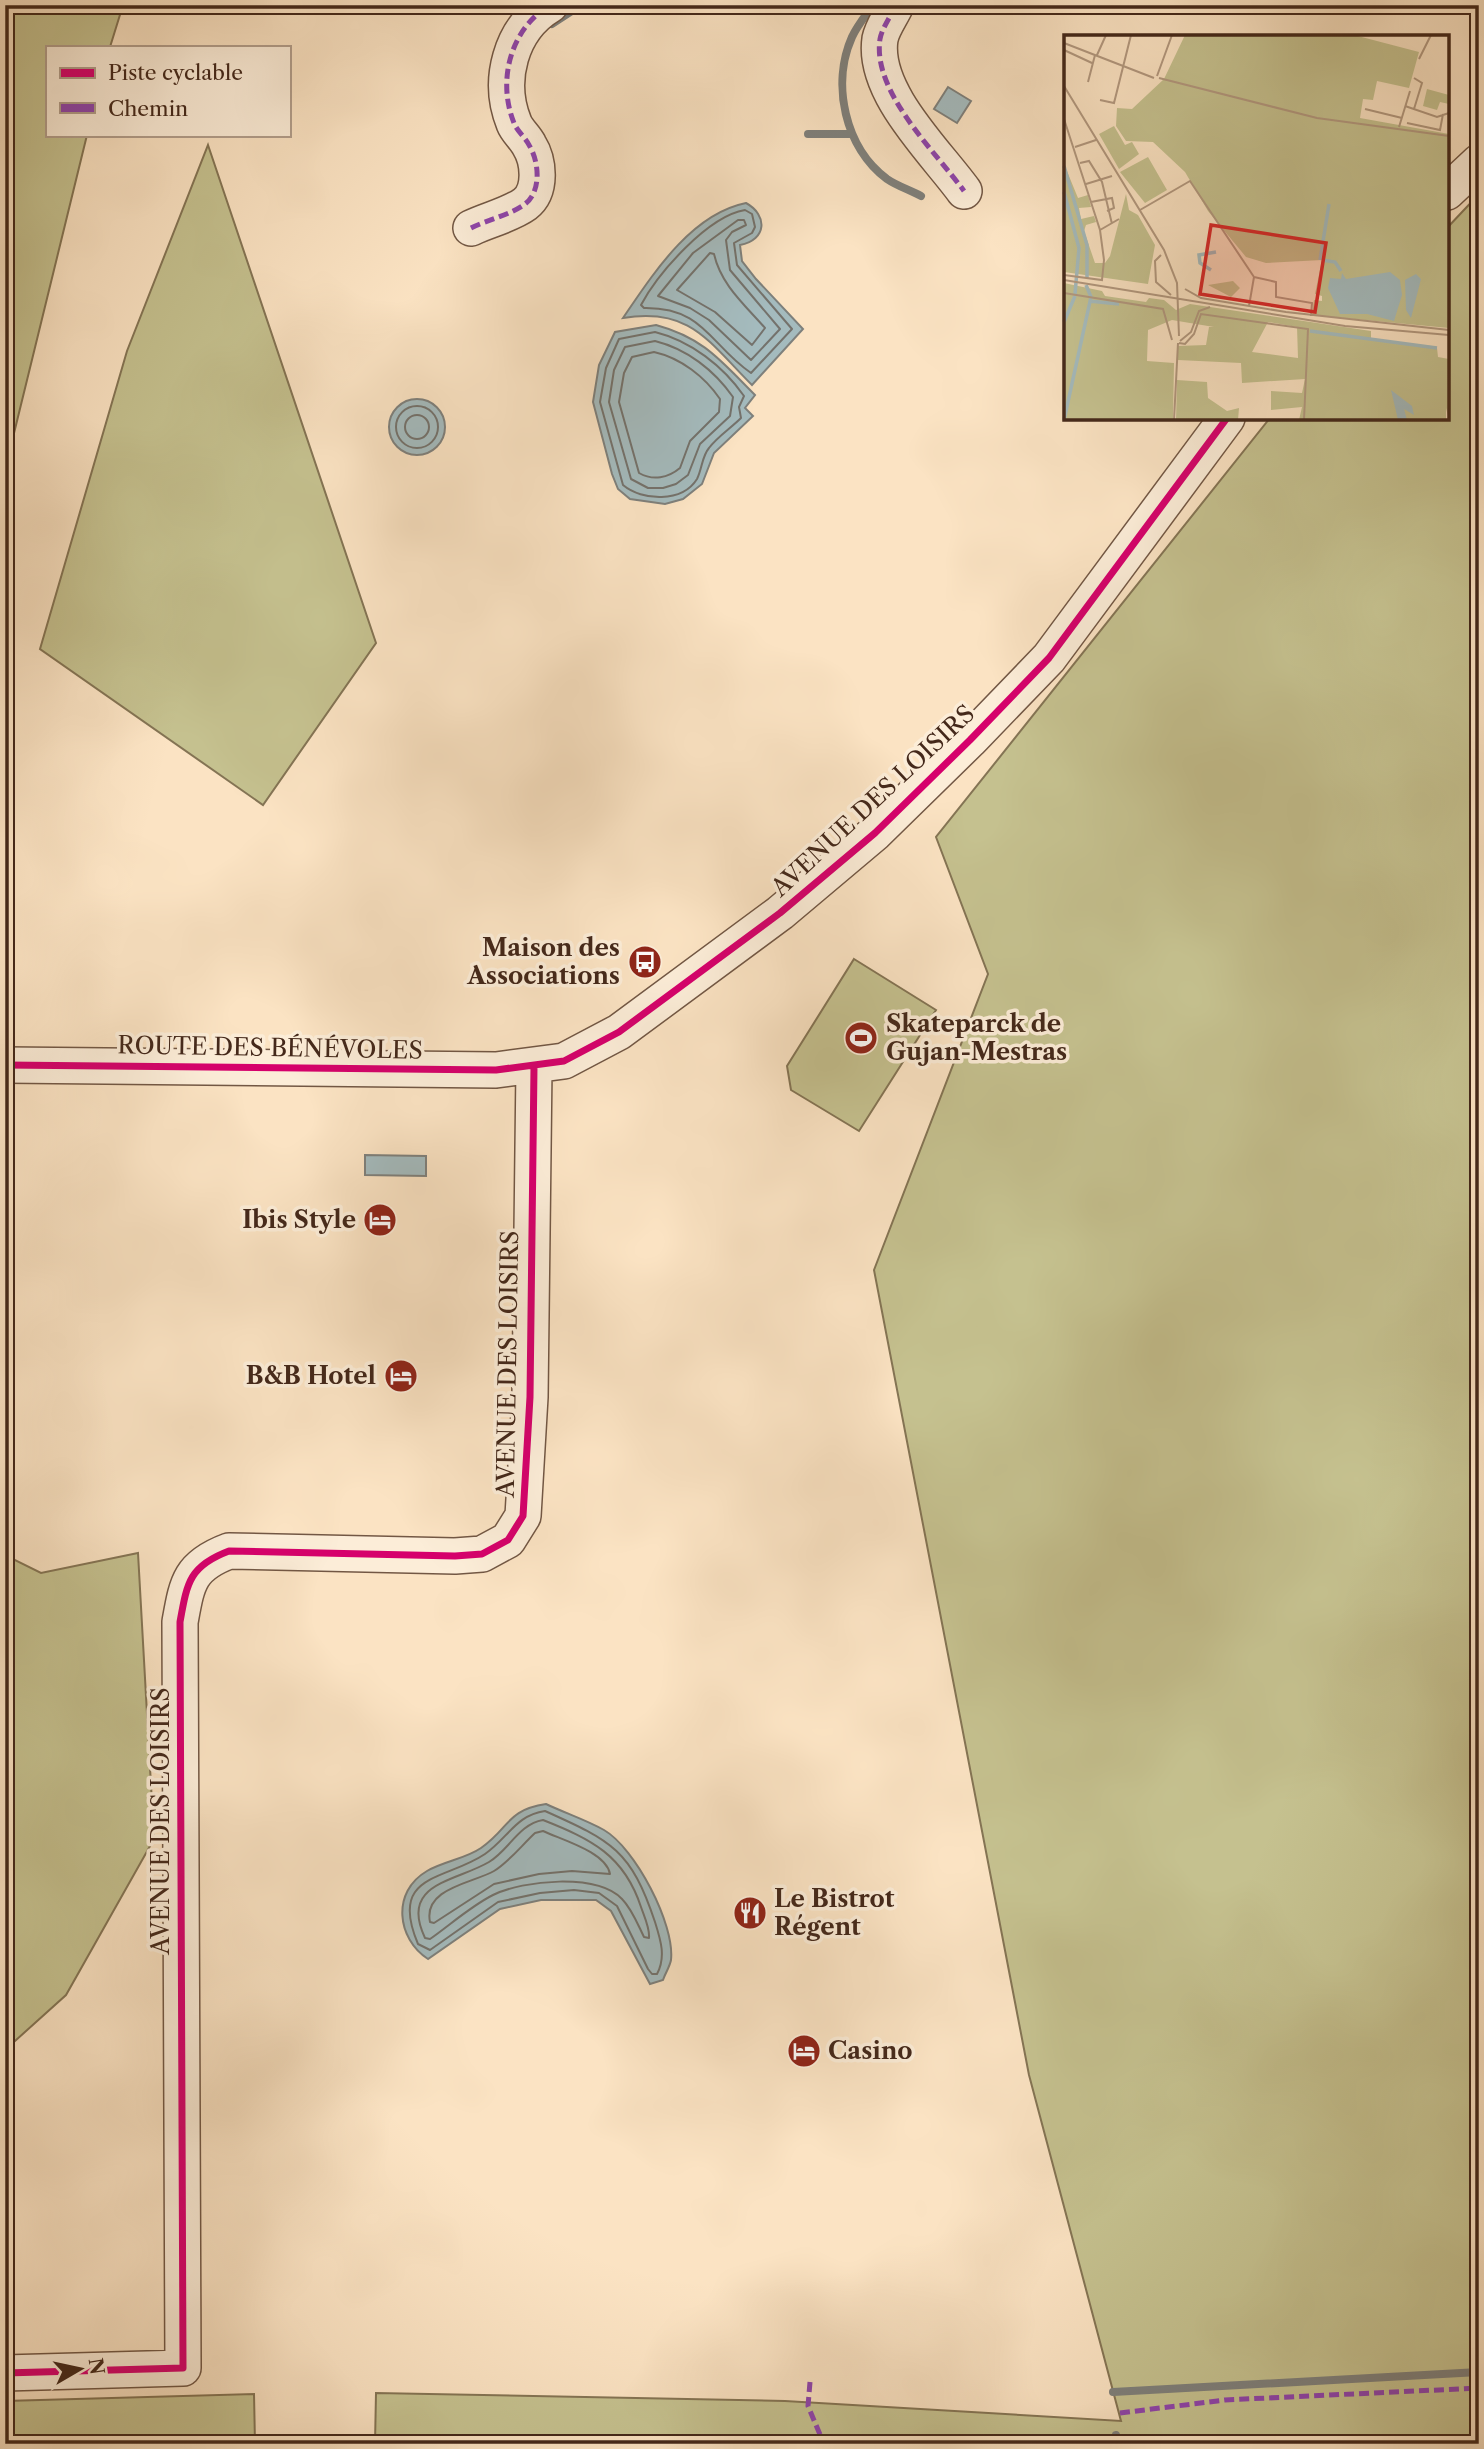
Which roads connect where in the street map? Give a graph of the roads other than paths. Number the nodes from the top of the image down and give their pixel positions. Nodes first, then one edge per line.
1 (550, 5) edge
2 (896, 5) edge
3 (1479, 162) edge
4 (1449, 190) edge
5 (964, 191) dead end
6 (471, 228) dead end
7 (1226, 420) edge
8 (5, 1065) edge
9 (534, 1067) junction
10 (5, 2373) edge

1 - 6 street
2 - 5 street
3 - 4 street
7 - 9 street, AVENUE DES LOISIRS
8 - 9 street, ROUTE DES BÉNÉVOLES
9 - 10 street, AVENUE DES LOISIRS

